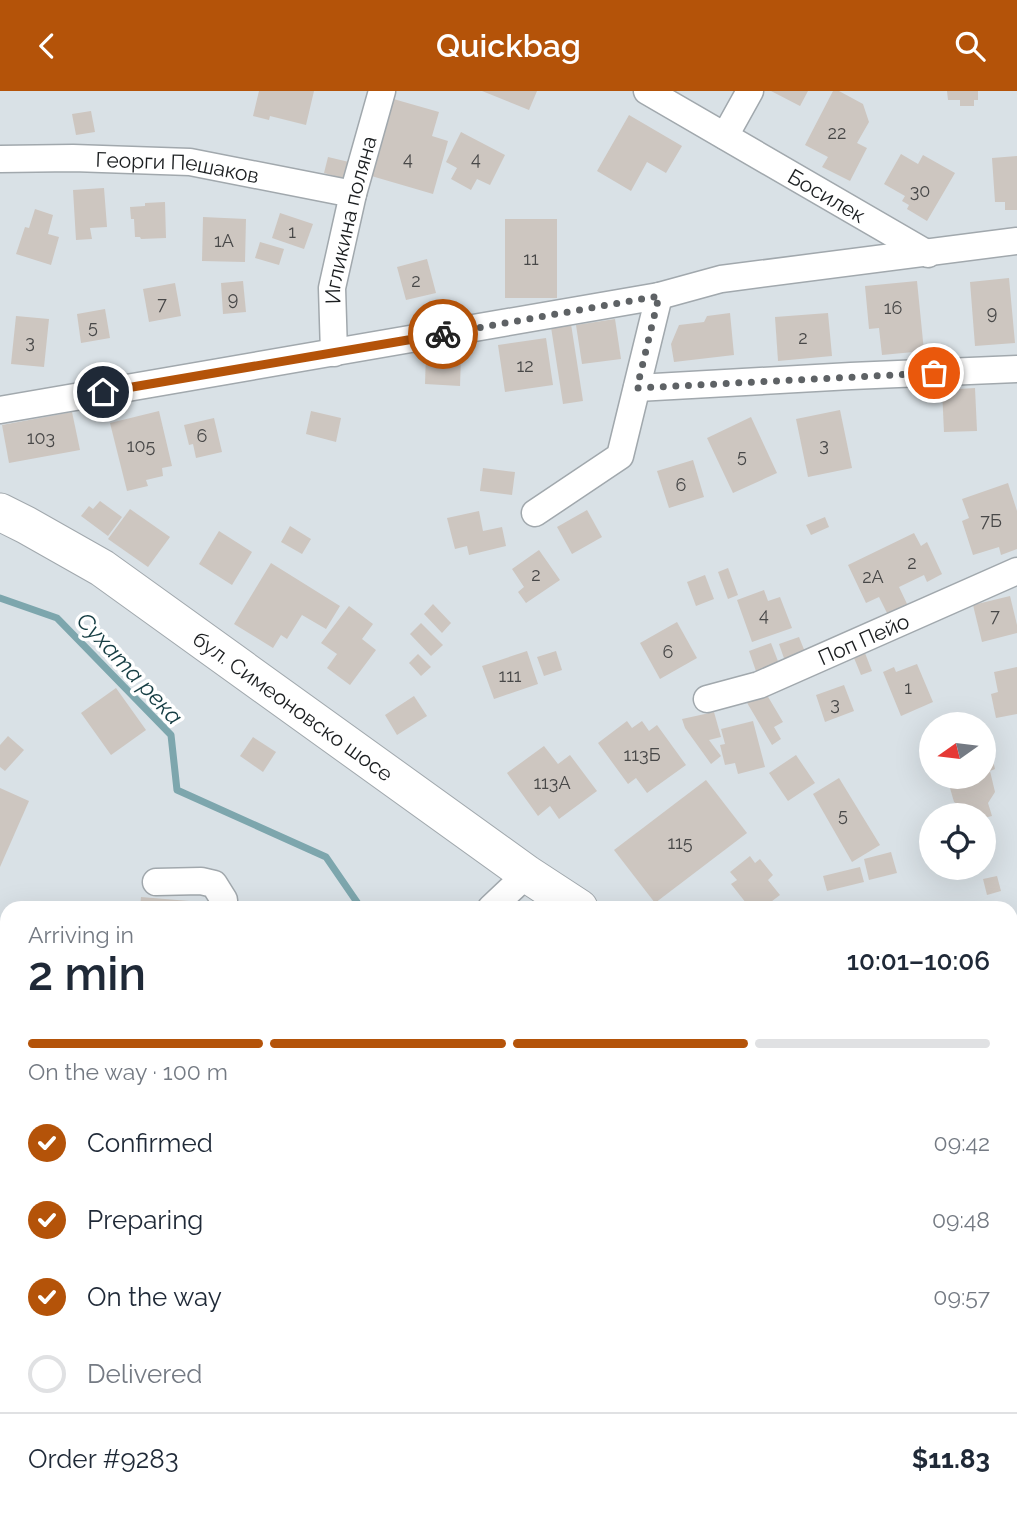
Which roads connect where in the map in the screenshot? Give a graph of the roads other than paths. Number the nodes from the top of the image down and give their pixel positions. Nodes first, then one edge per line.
1 (382, 91) edge
2 (647, 91) edge
3 (750, 91) edge
4 (724, 136) junction
5 (0, 159) edge
6 (353, 194) junction
7 (1017, 241) edge
8 (928, 254) junction
9 (659, 296) junction
10 (334, 353) junction
11 (1017, 369) edge
12 (637, 388) junction
13 (0, 410) edge
14 (0, 512) edge
15 (535, 513) dead end
16 (1017, 571) edge
17 (707, 699) dead end
18 (527, 874) junction
19 (156, 882) dead end
20 (224, 901) edge
21 (498, 901) edge
22 (568, 901) edge

1 - 6 street, Игликина поляна
2 - 4 street, Босилек
3 - 4 street
4 - 8 street, Босилек
5 - 6 street, Георги Пешаков
6 - 10 street, Игликина поляна
7 - 8 street
8 - 9 street
9 - 10 street
9 - 12 street
10 - 13 street
11 - 12 street
12 - 15 street
14 - 18 street, бул. Симеоновско шосе
16 - 17 street, Поп Пейо
18 - 21 street
18 - 22 street, бул. Симеоновско шосе
19 - 20 street

